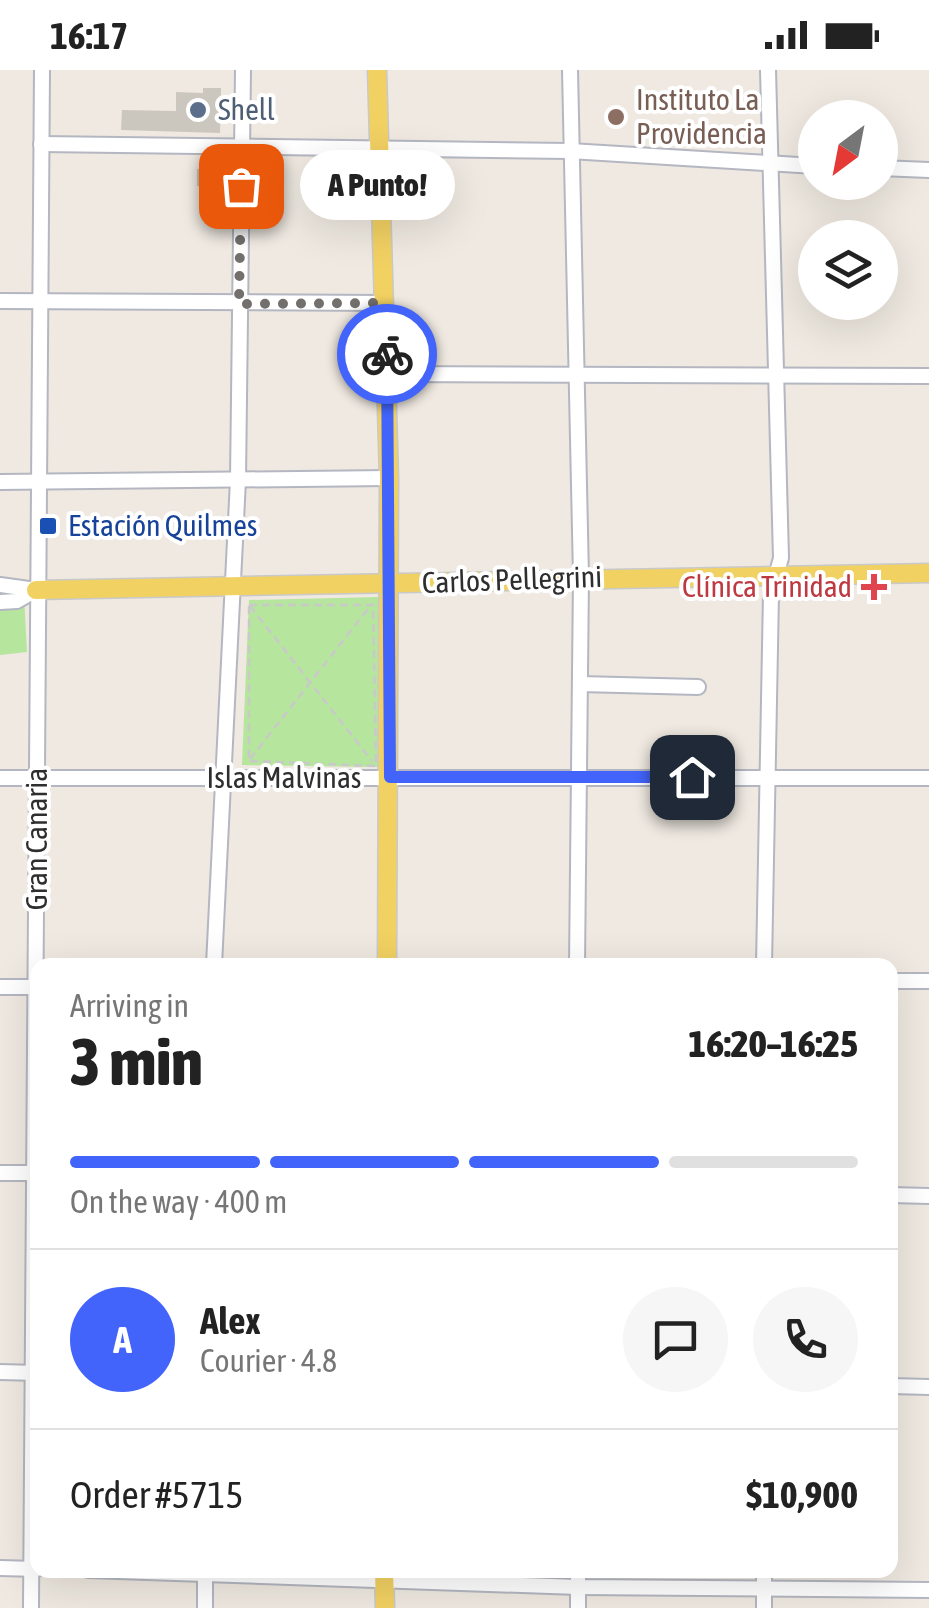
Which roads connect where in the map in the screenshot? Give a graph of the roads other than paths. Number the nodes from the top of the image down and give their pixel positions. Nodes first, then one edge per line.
1 (42, 70) edge
2 (242, 70) edge
3 (377, 70) edge
4 (570, 70) edge
5 (768, 70) edge
6 (41, 144) junction
7 (242, 147) junction
8 (379, 148) junction
9 (570, 151) junction
10 (770, 165) junction
11 (798, 166) edge
12 (898, 169) edge
13 (929, 170) edge
14 (0, 301) edge
15 (43, 302) junction
16 (384, 303) junction
17 (239, 304) junction
18 (386, 374) junction
19 (778, 376) junction
20 (929, 376) edge
21 (578, 377) junction
22 (389, 478) junction
23 (238, 480) junction
24 (0, 482) edge
25 (38, 482) junction
26 (929, 573) edge
27 (777, 574) junction
28 (581, 577) junction
29 (390, 584) junction
30 (0, 586) edge
31 (234, 587) junction
32 (36, 590) junction
33 (0, 602) edge
34 (580, 684) junction
35 (698, 687) dead end
36 (383, 772) junction
37 (579, 776) junction
38 (768, 777) junction
39 (0, 778) edge
40 (38, 778) junction
41 (929, 778) edge
42 (224, 779) junction
43 (37, 958) edge
44 (214, 958) edge
45 (387, 958) edge
46 (577, 958) edge
47 (764, 958) edge
48 (898, 980) edge
49 (929, 981) edge
50 (30, 986) edge
51 (0, 987) edge
52 (0, 1172) edge
53 (30, 1173) edge
54 (898, 1195) edge
55 (929, 1196) edge
56 (0, 1372) edge
57 (30, 1373) edge
58 (898, 1386) edge
59 (929, 1387) edge
60 (0, 1568) edge
61 (30, 1569) edge
62 (33, 1578) edge
63 (205, 1578) edge
64 (384, 1578) edge
65 (449, 1578) edge
66 (578, 1578) edge
67 (764, 1578) edge
68 (578, 1586) junction
69 (764, 1587) junction
70 (929, 1590) edge
71 (31, 1608) edge
72 (204, 1608) edge
73 (386, 1608) edge
74 (578, 1608) edge
75 (764, 1608) edge

1 - 6 street, Gran Canaria
2 - 7 street
3 - 8 main road
4 - 9 street
5 - 10 street
6 - 7 street
6 - 15 street, Gran Canaria
7 - 8 street
7 - 17 street
8 - 9 street
8 - 16 main road
9 - 10 street
9 - 21 street
10 - 11 street
10 - 19 street
12 - 13 street
14 - 15 street
15 - 17 street
15 - 25 street, Gran Canaria
16 - 17 street
16 - 18 main road
17 - 23 street
18 - 21 street
18 - 22 main road
19 - 20 street
19 - 21 street
19 - 27 street
21 - 28 street
22 - 23 street
22 - 29 main road
23 - 25 street
23 - 31 street
24 - 25 street
25 - 32 street, Gran Canaria
26 - 27 main road, Carlos Pellegrini
27 - 28 main road, Carlos Pellegrini
27 - 38 street
28 - 29 main road, Carlos Pellegrini
28 - 34 street
29 - 31 main road, Carlos Pellegrini
29 - 36 main road
30 - 32 street, Carlos Pellegrini
31 - 32 main road, Carlos Pellegrini
31 - 42 street
32 - 33 street, Carlos Pellegrini
32 - 40 street, Gran Canaria
34 - 35 street
34 - 37 street
36 - 37 street, Islas Malvinas
36 - 42 street, Islas Malvinas
36 - 45 main road
37 - 38 street, Islas Malvinas
37 - 46 street
38 - 41 street, Islas Malvinas
38 - 47 street
39 - 40 street, Islas Malvinas
40 - 42 street, Islas Malvinas
40 - 43 street, Gran Canaria
42 - 44 street
48 - 49 street
50 - 51 street
52 - 53 street
54 - 55 street
56 - 57 street
58 - 59 street
60 - 61 street
62 - 71 street, Gran Canaria
63 - 72 street
64 - 73 main road
65 - 68 street
66 - 68 street
67 - 69 street
68 - 69 street
68 - 74 street
69 - 70 street
69 - 75 street

